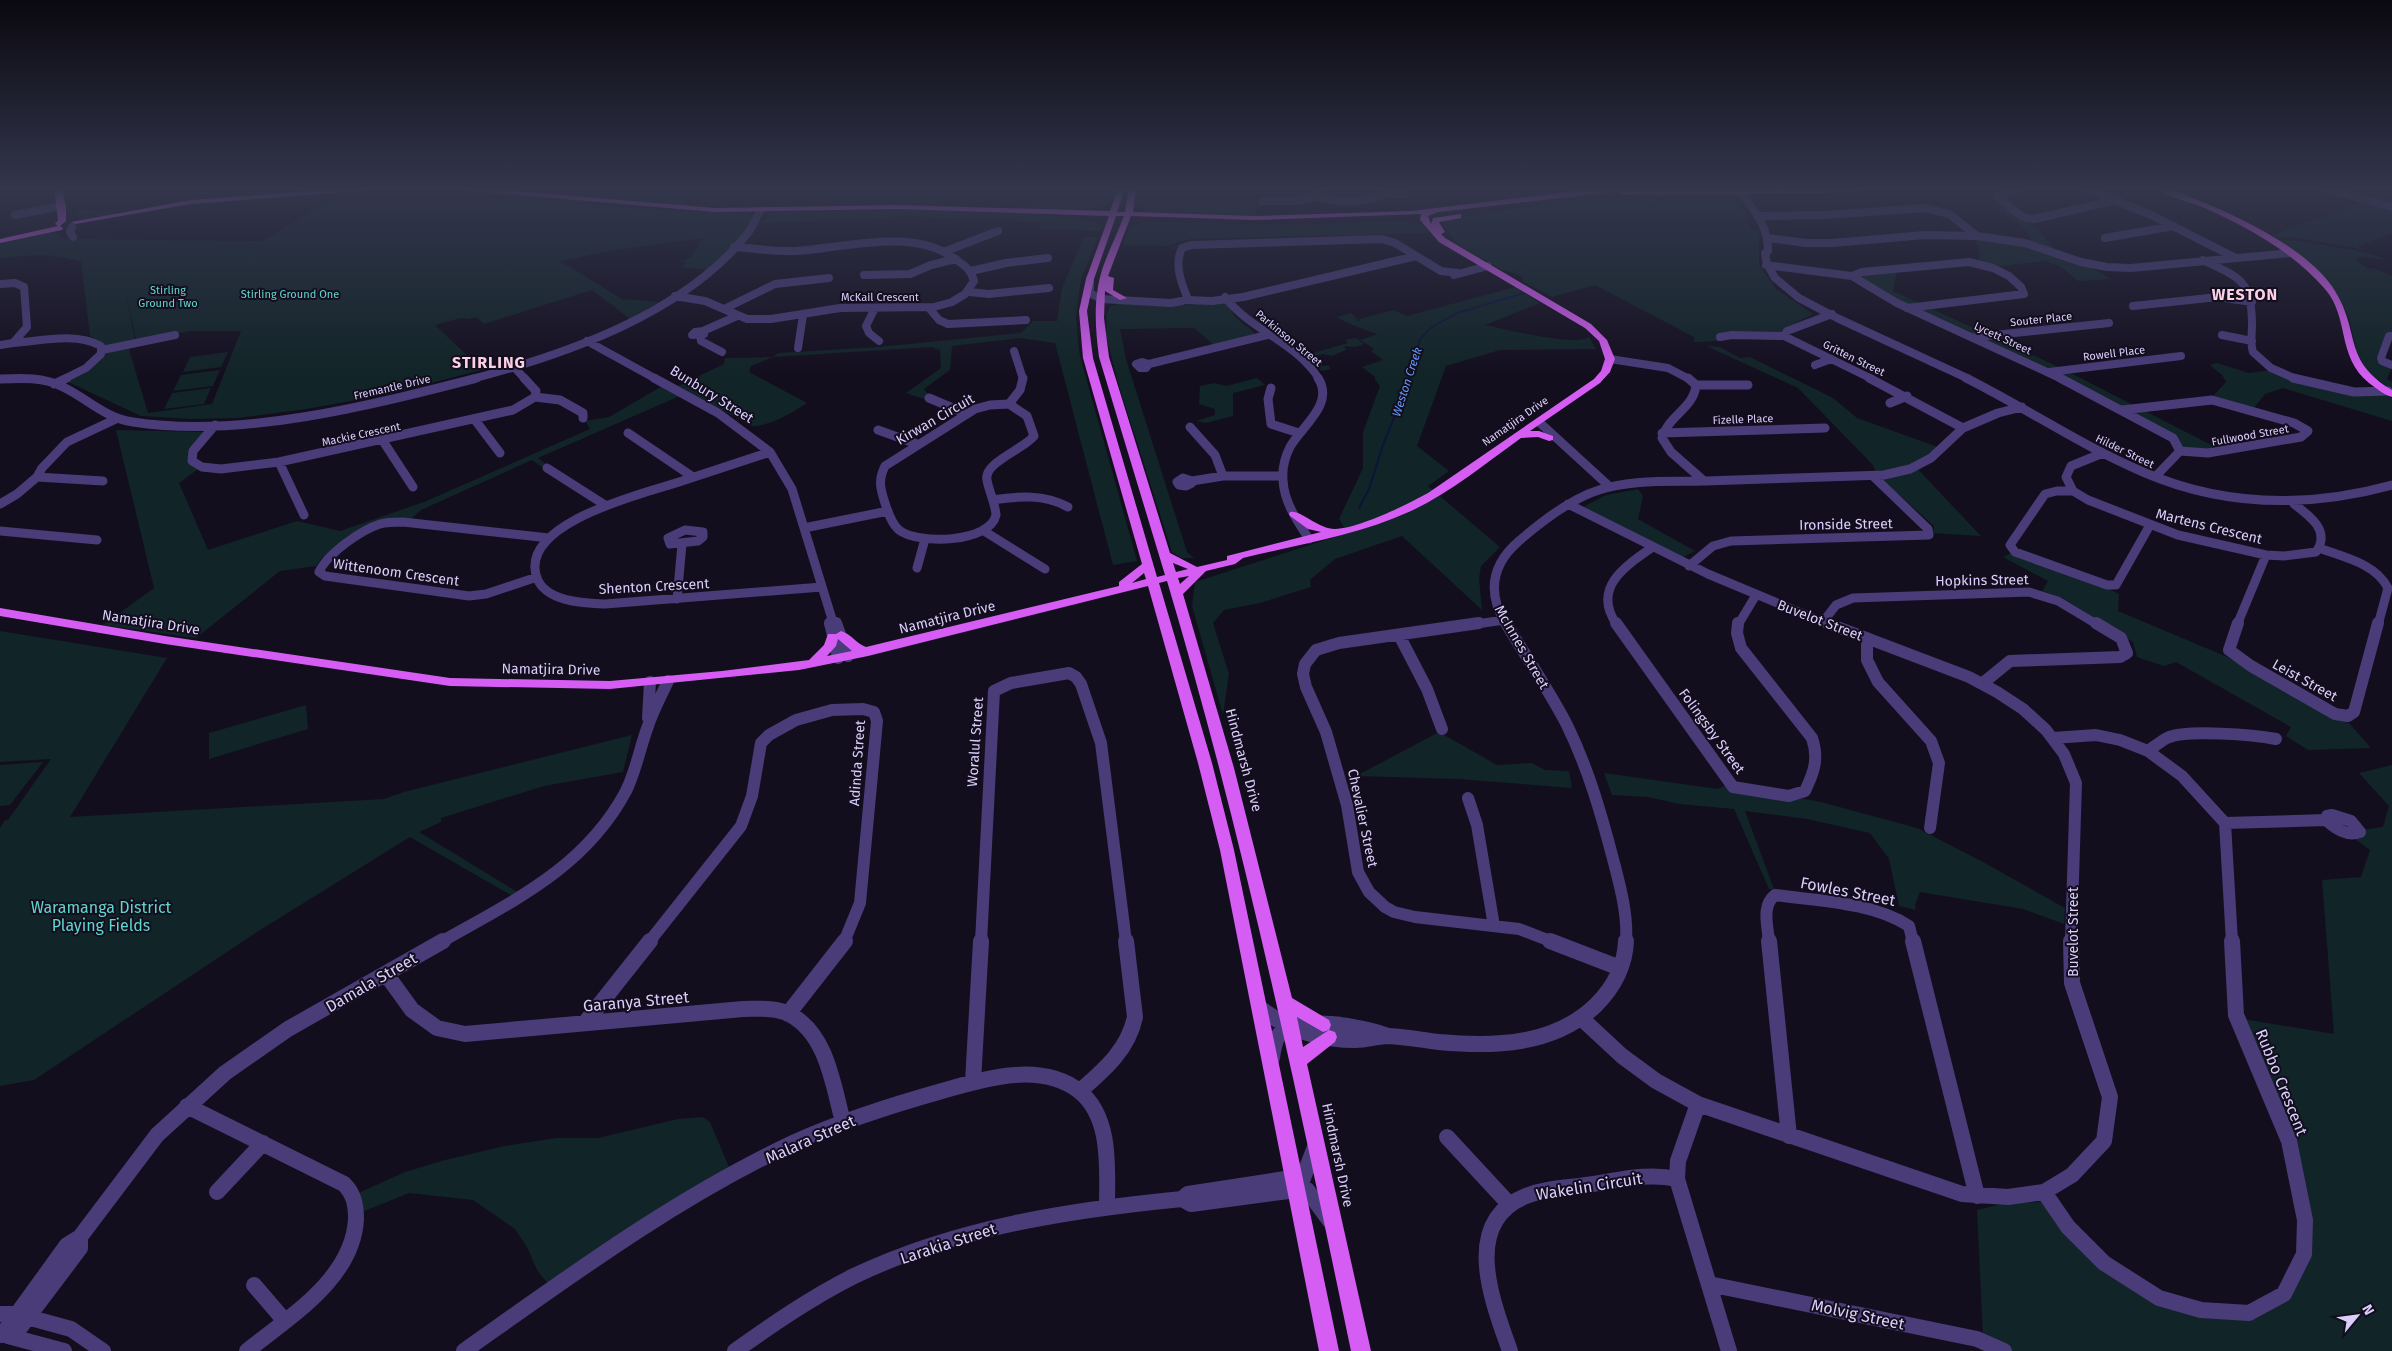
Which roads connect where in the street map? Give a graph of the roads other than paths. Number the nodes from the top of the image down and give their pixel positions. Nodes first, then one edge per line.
1 (730, 251) edge
2 (946, 251) edge
3 (1100, 251) edge
4 (1114, 251) edge
5 (1180, 251) edge
6 (1401, 251) edge
7 (1462, 251) edge
8 (1768, 251) edge
9 (2049, 251) edge
10 (2222, 251) edge
11 (2287, 251) edge
12 (2290, 253) junction
13 (1409, 256) junction
14 (2234, 257) junction
15 (1048, 258) dead end
16 (956, 260) junction
17 (1110, 260) junction
18 (2203, 260) junction
19 (1769, 265) junction
20 (1488, 266) junction
21 (971, 271) junction
22 (864, 275) dead end
23 (1852, 276) junction
24 (829, 278) dead end
25 (1090, 280) junction
26 (0, 284) edge
27 (1049, 288) dead end
28 (969, 292) junction
29 (675, 296) junction
30 (1184, 298) junction
31 (1230, 298) junction
32 (1101, 299) junction
33 (1124, 300) junction
34 (2252, 302) junction
35 (2133, 306) dead end
36 (875, 308) junction
37 (929, 308) junction
38 (1907, 308) junction
39 (724, 309) junction
40 (1084, 310) junction
41 (1100, 312) junction
42 (803, 314) junction
43 (1832, 315) junction
44 (737, 316) junction
45 (1026, 320) dead end
46 (2109, 323) dead end
47 (176, 335) dead end
48 (1267, 335) junction
49 (2222, 335) dead end
50 (1784, 336) junction
51 (2392, 336) edge
52 (1720, 337) dead end
53 (1976, 337) junction
54 (590, 340) junction
55 (879, 341) dead end
56 (2252, 341) junction
57 (0, 344) edge
58 (13, 344) junction
59 (798, 348) dead end
60 (102, 350) junction
61 (1014, 351) dead end
62 (722, 352) dead end
63 (2181, 356) dead end
64 (1610, 359) junction
65 (1831, 359) junction
66 (1149, 364) dead end
67 (1814, 365) dead end
68 (2392, 365) edge
69 (514, 366) junction
70 (2049, 372) junction
71 (0, 379) edge
72 (54, 384) junction
73 (1696, 385) junction
74 (1748, 385) dead end
75 (1271, 388) dead end
76 (2388, 393) edge
77 (1907, 396) junction
78 (535, 397) junction
79 (929, 398) dead end
80 (1890, 403) dead end
81 (1009, 404) junction
82 (2019, 405) junction
83 (2122, 410) junction
84 (967, 414) junction
85 (583, 418) dead end
86 (116, 419) junction
87 (476, 420) junction
88 (1540, 421) junction
89 (215, 425) junction
90 (1190, 427) dead end
91 (1825, 428) dead end
92 (1963, 428) junction
93 (878, 430) dead end
94 (628, 433) dead end
95 (1298, 433) junction
96 (1662, 433) junction
97 (1520, 435) junction
98 (1549, 435) junction
99 (384, 441) junction
100 (917, 444) junction
101 (2180, 451) junction
102 (770, 452) junction
103 (500, 453) dead end
104 (2103, 453) junction
105 (279, 462) junction
106 (547, 468) dead end
107 (1223, 476) junction
108 (1283, 476) junction
109 (36, 477) junction
110 (693, 477) junction
111 (1874, 477) junction
112 (2155, 477) junction
113 (103, 481) dead end
114 (1192, 481) dead end
115 (1704, 481) junction
116 (2392, 485) edge
117 (413, 487) dead end
118 (1607, 487) junction
119 (2073, 491) junction
120 (993, 500) junction
121 (0, 504) edge
122 (1568, 504) junction
123 (2294, 504) junction
124 (605, 506) junction
125 (1068, 507) dead end
126 (888, 511) junction
127 (1294, 514) junction
128 (304, 515) dead end
129 (2150, 525) junction
130 (804, 528) junction
131 (0, 531) edge
132 (984, 531) junction
133 (1336, 532) junction
134 (548, 538) junction
135 (924, 539) junction
136 (1309, 539) junction
137 (97, 540) dead end
138 (682, 544) dead end
139 (1282, 546) junction
140 (1653, 547) junction
141 (2319, 548) junction
142 (1165, 555) junction
143 (2266, 555) junction
144 (1147, 565) junction
145 (1690, 566) junction
146 (917, 568) dead end
147 (1198, 568) junction
148 (1046, 569) dead end
149 (1172, 575) junction
150 (537, 577) junction
151 (1152, 580) junction
152 (822, 587) junction
153 (1123, 587) junction
154 (1177, 593) junction
155 (1756, 595) junction
156 (677, 600) junction
157 (3, 614) edge
158 (1504, 620) junction
159 (1823, 622) junction
160 (1168, 635) junction
161 (1399, 635) junction
162 (836, 636) junction
163 (1867, 638) junction
164 (868, 652) junction
165 (843, 657) junction
166 (814, 663) junction
167 (668, 680) junction
168 (650, 682) junction
169 (1983, 682) junction
170 (648, 725) junction
171 (1442, 729) dead end
172 (2053, 738) junction
173 (2276, 739) dead end
174 (2148, 751) junction
175 (1468, 798) dead end
176 (2326, 820) dead end
177 (2225, 823) junction
178 (1930, 828) dead end
179 (1494, 926) junction
180 (1620, 968) junction
181 (386, 974) junction
182 (1285, 1002) junction
183 (1260, 1008) junction
184 (788, 1014) junction
185 (1582, 1018) junction
186 (585, 1023) junction
187 (1291, 1028) junction
188 (1326, 1031) junction
189 (1271, 1060) junction
190 (1298, 1061) junction
191 (973, 1082) junction
192 (1080, 1092) junction
193 (1698, 1104) junction
194 (187, 1106) junction
195 (843, 1122) junction
196 (1790, 1136) junction
197 (1446, 1137) dead end
198 (263, 1143) junction
199 (1316, 1145) junction
200 (1676, 1179) junction
201 (1296, 1184) junction
202 (216, 1192) dead end
203 (2044, 1192) junction
204 (1977, 1196) junction
205 (1510, 1205) junction
206 (1107, 1206) junction
207 (1334, 1227) junction
208 (1709, 1284) junction
209 (254, 1285) dead end
210 (14, 1315) edge
211 (284, 1320) junction
212 (5, 1335) edge
213 (64, 1351) edge
214 (103, 1351) edge
215 (247, 1351) edge
216 (464, 1351) edge
217 (735, 1351) edge
218 (1329, 1351) edge
219 (1361, 1351) edge
220 (1510, 1351) edge
221 (1729, 1351) edge
222 (2004, 1351) edge

1 - 29 street, Fremantle Drive
2 - 16 street
3 - 25 main road
4 - 17 main road, Hindmarsh Drive
5 - 30 street
6 - 13 street
7 - 20 main road
8 - 19 street
9 - 18 street
10 - 14 street
11 - 12 main road
12 - 14 street
12 - 76 main road
13 - 20 street
13 - 31 street
14 - 18 street
15 - 21 street
16 - 21 street
16 - 22 street
17 - 32 main road, Hindmarsh Drive
17 - 33 main road
18 - 34 street
19 - 23 street, Lycett Street
19 - 43 street, Hilder Street
20 - 64 main road
21 - 28 street
23 - 38 street, Lycett Street
23 - 38 street
24 - 39 street
25 - 32 street
25 - 40 main road
26 - 58 street
27 - 28 street
28 - 37 street, McKail Crescent
29 - 39 street, McKail Crescent
29 - 54 street, Fremantle Drive
30 - 31 street
30 - 33 street
31 - 48 street, Parkinson Street
32 - 33 street
32 - 40 street
32 - 41 main road, Hindmarsh Drive
33 - 41 main road
34 - 35 street
34 - 56 street
36 - 37 street, McKail Crescent
36 - 42 street, McKail Crescent
36 - 55 street
37 - 45 street
38 - 53 street, Lycett Street
39 - 44 street, McKail Crescent
40 - 144 main road
41 - 142 main road, Hindmarsh Drive
42 - 44 street, McKail Crescent
42 - 59 street
43 - 50 street, Gritten Street
43 - 82 street, Hilder Street
44 - 62 street
46 - 53 street, Souter Place
47 - 60 street
48 - 66 street
48 - 95 street, Parkinson Street
49 - 56 street
50 - 52 street
50 - 65 street, Gritten Street
51 - 68 street
53 - 70 street, Lycett Street
54 - 69 street, Fremantle Drive
54 - 102 street, Bunbury Street
56 - 76 street
57 - 58 street
58 - 60 street
60 - 72 street
61 - 81 street
63 - 70 street, Rowell Place
64 - 73 street
64 - 88 main road, Namatjira Drive
65 - 67 street
65 - 77 street, Gritten Street
69 - 78 street
69 - 89 street, Fremantle Drive
70 - 83 street, Lycett Street
71 - 72 street, Fremantle Drive
72 - 86 street, Fremantle Drive
73 - 74 street
73 - 96 street
75 - 95 street
77 - 80 street
77 - 92 street, Gritten Street
78 - 85 street
78 - 87 street, Mackie Crescent
79 - 84 street
81 - 84 street, Kirwan Circuit
81 - 120 street
82 - 92 street, McInnes Street
82 - 104 street, Hilder Street
83 - 101 street, Lycett Street
83 - 101 street, Fullwood Street
84 - 100 street, Kirwan Circuit
86 - 89 street, Fremantle Drive
86 - 109 street
87 - 99 street, Mackie Crescent
87 - 103 street
88 - 97 main road, Namatjira Drive
88 - 98 street
88 - 98 main road
89 - 105 street, Mackie Crescent
90 - 107 street
91 - 96 street, Fizelle Place
92 - 111 street, McInnes Street
93 - 100 street
94 - 110 street
95 - 108 street, Parkinson Street
96 - 115 street
97 - 98 main road
97 - 133 main road, Namatjira Drive
98 - 118 street
99 - 105 street, Mackie Crescent
99 - 117 street
100 - 126 street, Kirwan Circuit
101 - 112 street
102 - 110 street
102 - 130 street, Bunbury Street
104 - 112 street, Hilder Street
104 - 119 street
105 - 128 street
106 - 124 street
107 - 108 street
107 - 114 street
108 - 127 street, Parkinson Street
109 - 113 street
109 - 121 street
110 - 124 street
111 - 115 street, McInnes Street
111 - 145 street, Ironside Street
112 - 123 street, Hilder Street
115 - 118 street, McInnes Street
116 - 123 street, Hilder Street
118 - 122 street, McInnes Street
119 - 129 street, Martens Crescent
119 - 129 street
120 - 125 street
120 - 132 street
122 - 140 street, Buvelot Street
122 - 158 street, McInnes Street
123 - 141 street
124 - 134 street
126 - 130 street
126 - 135 street, Kirwan Circuit
127 - 133 main road
127 - 136 street, Parkinson Street
127 - 139 main road
129 - 143 street, Martens Crescent
130 - 152 street, Bunbury Street
131 - 137 street
132 - 135 street, Kirwan Circuit
132 - 148 street
133 - 136 main road, Namatjira Drive
134 - 150 street
134 - 150 street, Wittenoom Crescent
135 - 146 street
136 - 139 main road, Namatjira Drive
138 - 156 street
139 - 147 main road, Namatjira Drive
140 - 145 street, Buvelot Street
140 - 155 street, Folingsby Street
141 - 143 street, Martens Crescent
141 - 143 street, Leist Street
142 - 147 main road
142 - 149 main road, Hindmarsh Drive
144 - 151 main road
144 - 153 main road
145 - 155 street, Buvelot Street
147 - 149 main road, Namatjira Drive
147 - 154 main road
149 - 151 main road, Namatjira Drive
149 - 154 main road, Hindmarsh Drive
150 - 156 street, Shenton Crescent
151 - 153 main road, Namatjira Drive
151 - 160 main road
152 - 156 street, Shenton Crescent
152 - 162 street, Bunbury Street
153 - 160 main road
153 - 164 main road, Namatjira Drive
154 - 182 main road, Hindmarsh Drive
155 - 159 street, Buvelot Street
157 - 168 main road, Namatjira Drive
158 - 161 street, Chevalier Street
158 - 180 street, McInnes Street
159 - 163 street, Buvelot Street
159 - 169 street, Hopkins Street
160 - 183 main road
161 - 171 street
161 - 179 street, Chevalier Street
162 - 164 main road
162 - 165 street, Bunbury Street
162 - 166 main road
163 - 169 street, Buvelot Street
163 - 178 street
164 - 165 main road, Namatjira Drive
165 - 166 main road, Namatjira Drive
166 - 167 main road, Namatjira Drive
167 - 168 main road, Namatjira Drive
167 - 170 street, Damala Street
168 - 170 street, Damala Street
169 - 172 street, Buvelot Street
170 - 181 street, Damala Street
172 - 174 street
172 - 203 street, Buvelot Street
173 - 174 street
174 - 177 street
175 - 179 street
176 - 177 street
177 - 203 street, Rubbo Crescent
179 - 180 street, Chevalier Street
180 - 185 street, McInnes Street
181 - 186 street, Garanya Street
181 - 194 street, Damala Street
182 - 187 main road, Hindmarsh Drive
182 - 188 main road
183 - 187 street, McInnes Street
183 - 189 main road
184 - 186 street, Garanya Street
184 - 186 street, Adinda Street
184 - 195 street, Garanya Street
185 - 188 street, McInnes Street
185 - 193 street, Buvelot Street
187 - 188 street, McInnes Street
187 - 189 street
187 - 190 main road, Hindmarsh Drive
188 - 190 main road
189 - 201 main road
190 - 199 main road, Hindmarsh Drive
191 - 192 street, Malara Street
191 - 192 street, Woralul Street
191 - 195 street, Malara Street
192 - 206 street, Malara Street
193 - 196 street, Buvelot Street
193 - 200 street
194 - 198 street
194 - 210 street, Damala Street
195 - 216 street, Malara Street
196 - 204 street, Buvelot Street
196 - 204 street, Fowles Street
197 - 205 street
198 - 202 street
198 - 211 street
199 - 201 street
199 - 207 main road, Hindmarsh Drive
200 - 205 street, Wakelin Circuit
200 - 208 street
201 - 206 street, Larakia Street
201 - 207 street
201 - 218 main road
203 - 204 street, Buvelot Street
205 - 220 street, Wakelin Circuit
206 - 217 street, Larakia Street
207 - 219 main road, Hindmarsh Drive
208 - 221 street
208 - 222 street, Molvig Street
209 - 211 street
210 - 212 street, Damala Street
210 - 214 street
211 - 215 street
212 - 213 street

